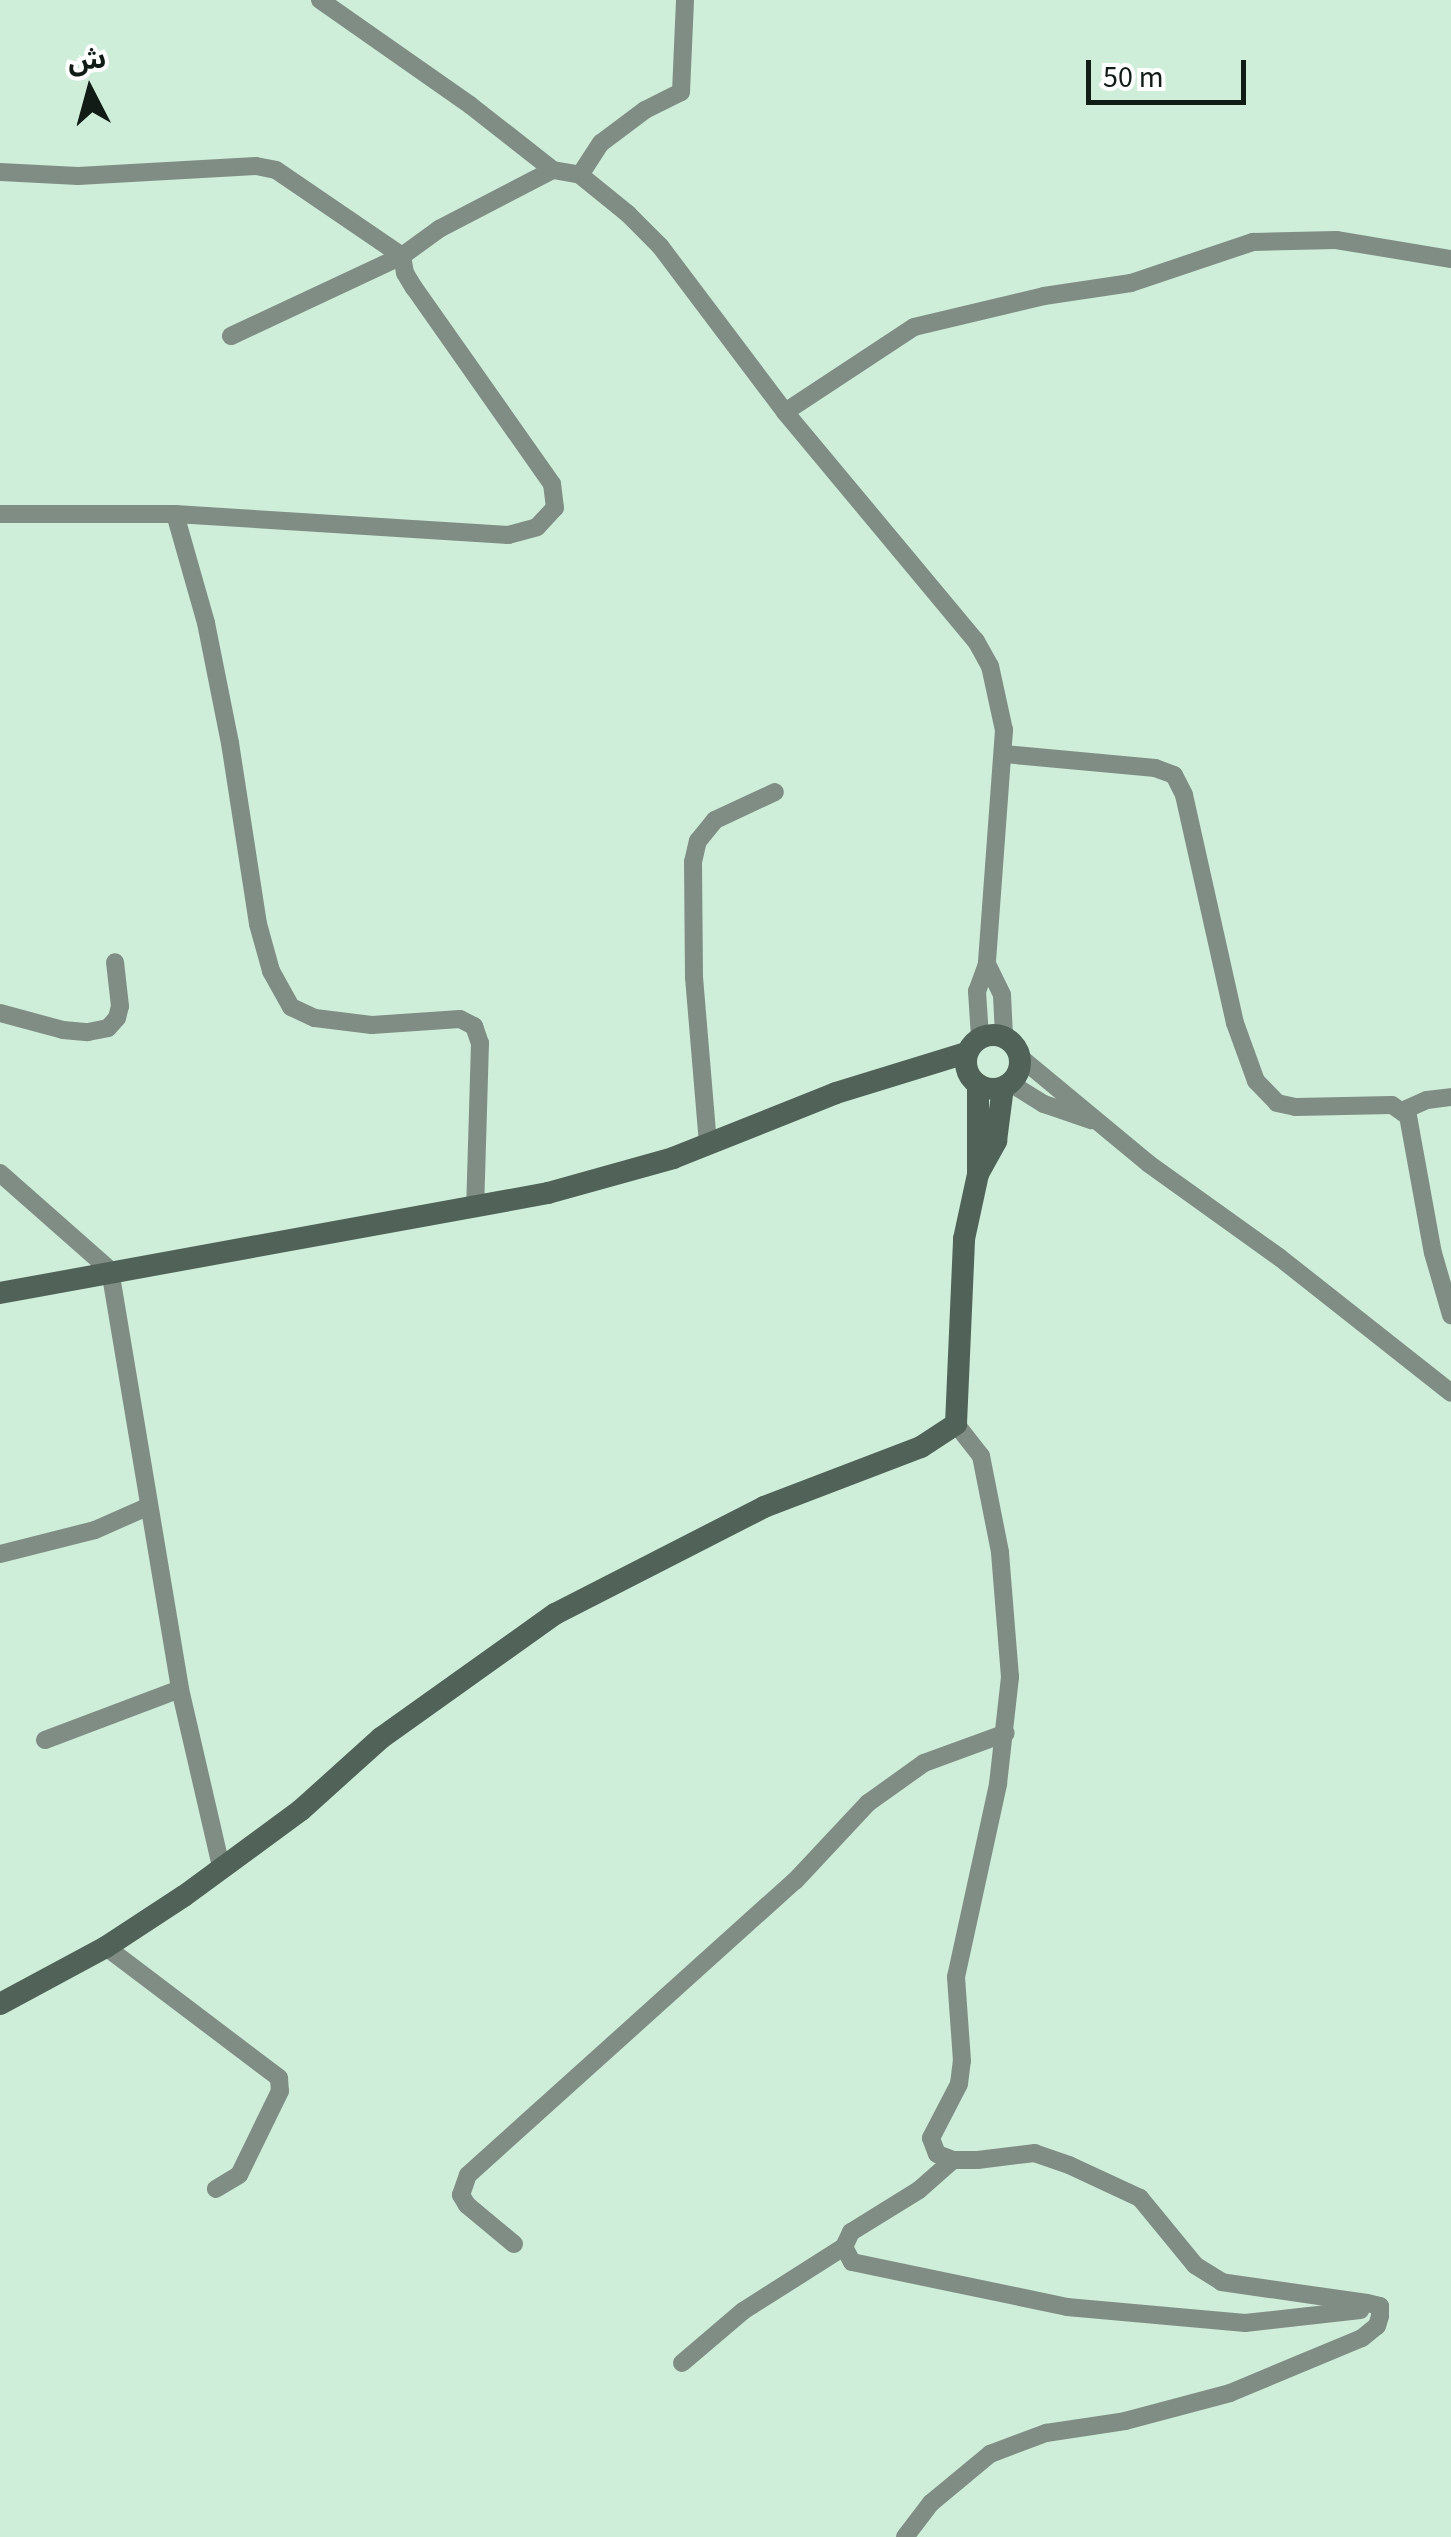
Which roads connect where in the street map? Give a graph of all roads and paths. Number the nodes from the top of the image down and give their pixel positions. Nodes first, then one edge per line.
1 (320, 0) edge
2 (685, 0) edge
3 (553, 170) junction
4 (0, 172) edge
5 (580, 175) junction
6 (402, 256) junction
7 (1451, 259) edge
8 (230, 336) dead end
9 (786, 412) junction
10 (0, 514) edge
11 (176, 514) junction
12 (1004, 754) junction
13 (775, 792) dead end
14 (114, 962) dead end
15 (0, 1013) edge
16 (983, 1042) junction
17 (1020, 1058) junction
18 (978, 1084) junction
19 (1007, 1085) junction
20 (1451, 1096) edge
21 (1402, 1110) junction
22 (1097, 1122) junction
23 (708, 1144) junction
24 (0, 1173) edge
25 (978, 1174) junction
26 (475, 1207) junction
27 (110, 1270) junction
28 (0, 1293) edge
29 (1451, 1315) edge
30 (1451, 1392) edge
31 (956, 1424) junction
32 (147, 1507) junction
33 (0, 1554) edge
34 (180, 1689) junction
35 (1006, 1733) junction
36 (45, 1740) dead end
37 (221, 1866) junction
38 (106, 1947) junction
39 (0, 2004) edge
40 (953, 2160) junction
41 (216, 2189) dead end
42 (514, 2244) dead end
43 (844, 2247) junction
44 (1380, 2306) junction
45 (682, 2363) dead end
46 (906, 2537) edge

1 - 3 street
2 - 5 street
3 - 5 street
3 - 6 street
4 - 6 street
5 - 9 street
6 - 8 street
6 - 11 street
7 - 9 street
9 - 12 street
10 - 11 street
11 - 26 street
12 - 16 street
12 - 21 street
13 - 23 street
14 - 15 street
16 - 17 street
16 - 18 street
16 - 23 street
17 - 19 street
17 - 22 street
18 - 19 street
18 - 25 street
19 - 22 street
19 - 25 street
20 - 21 street
21 - 29 street
22 - 30 street
23 - 26 street
24 - 27 street
25 - 31 street
26 - 27 street
27 - 28 street
27 - 32 street
31 - 35 street
31 - 37 street
32 - 33 street
32 - 34 street
34 - 36 street
34 - 37 street
35 - 40 street
35 - 42 street
37 - 38 street
38 - 39 street
38 - 41 street
40 - 43 street
40 - 44 street
43 - 44 street
43 - 45 street
44 - 46 street

